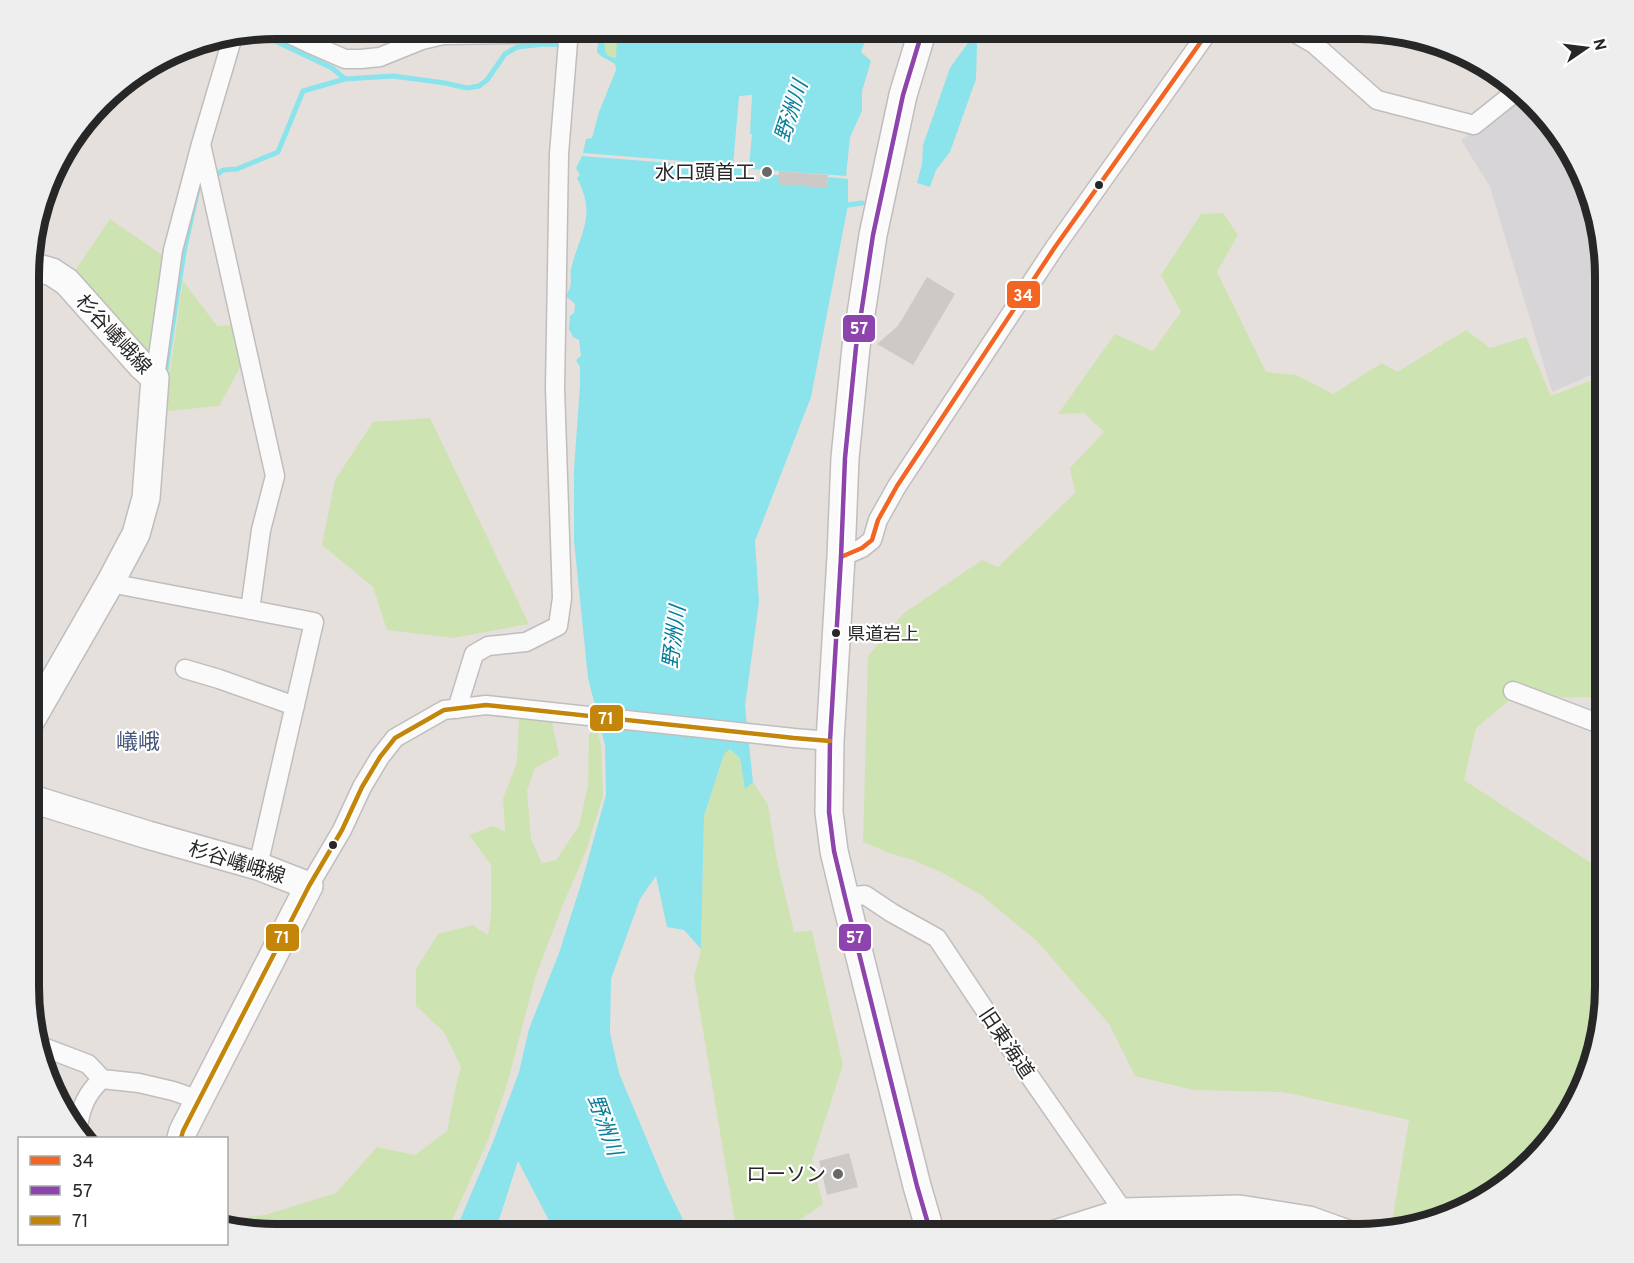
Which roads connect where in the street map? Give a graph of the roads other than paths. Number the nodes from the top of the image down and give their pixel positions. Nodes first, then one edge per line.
1 (301, 39) edge
2 (426, 39) edge
3 (568, 39) edge
4 (920, 39) edge
5 (1203, 39) edge
6 (1305, 39) edge
7 (231, 44) edge
8 (1511, 95) edge
9 (201, 144) junction
10 (39, 268) edge
11 (155, 378) junction
12 (841, 557) junction
13 (110, 583) junction
14 (250, 610) junction
15 (185, 669) dead end
16 (1513, 691) dead end
17 (39, 706) edge
18 (295, 706) junction
19 (457, 709) junction
20 (1595, 722) edge
21 (830, 741) junction
22 (39, 801) edge
23 (258, 866) junction
24 (309, 886) junction
25 (845, 897) junction
26 (47, 1049) edge
27 (102, 1079) junction
28 (199, 1100) junction
29 (79, 1119) edge
30 (181, 1137) edge
31 (1130, 1223) edge
32 (929, 1224) edge
33 (1320, 1224) edge

1 - 2 street
3 - 19 street
4 - 12 main road
5 - 12 street
6 - 8 street
7 - 9 street
9 - 11 street
9 - 14 street
10 - 11 main road, 杉谷嶬峨線
11 - 13 main road, 杉谷嶬峨線
12 - 21 main road
13 - 14 street
13 - 17 main road, 杉谷嶬峨線
14 - 18 street
15 - 18 street
16 - 20 street
18 - 23 street
19 - 21 street
19 - 24 street
21 - 25 main road
22 - 23 main road, 杉谷嶬峨線
23 - 24 main road, 杉谷嶬峨線
24 - 28 main road, 杉谷嶬峨線
25 - 31 street, 旧東海道
25 - 32 main road
26 - 27 street
27 - 28 street
27 - 29 street
28 - 30 main road, 杉谷嶬峨線
31 - 33 main road

